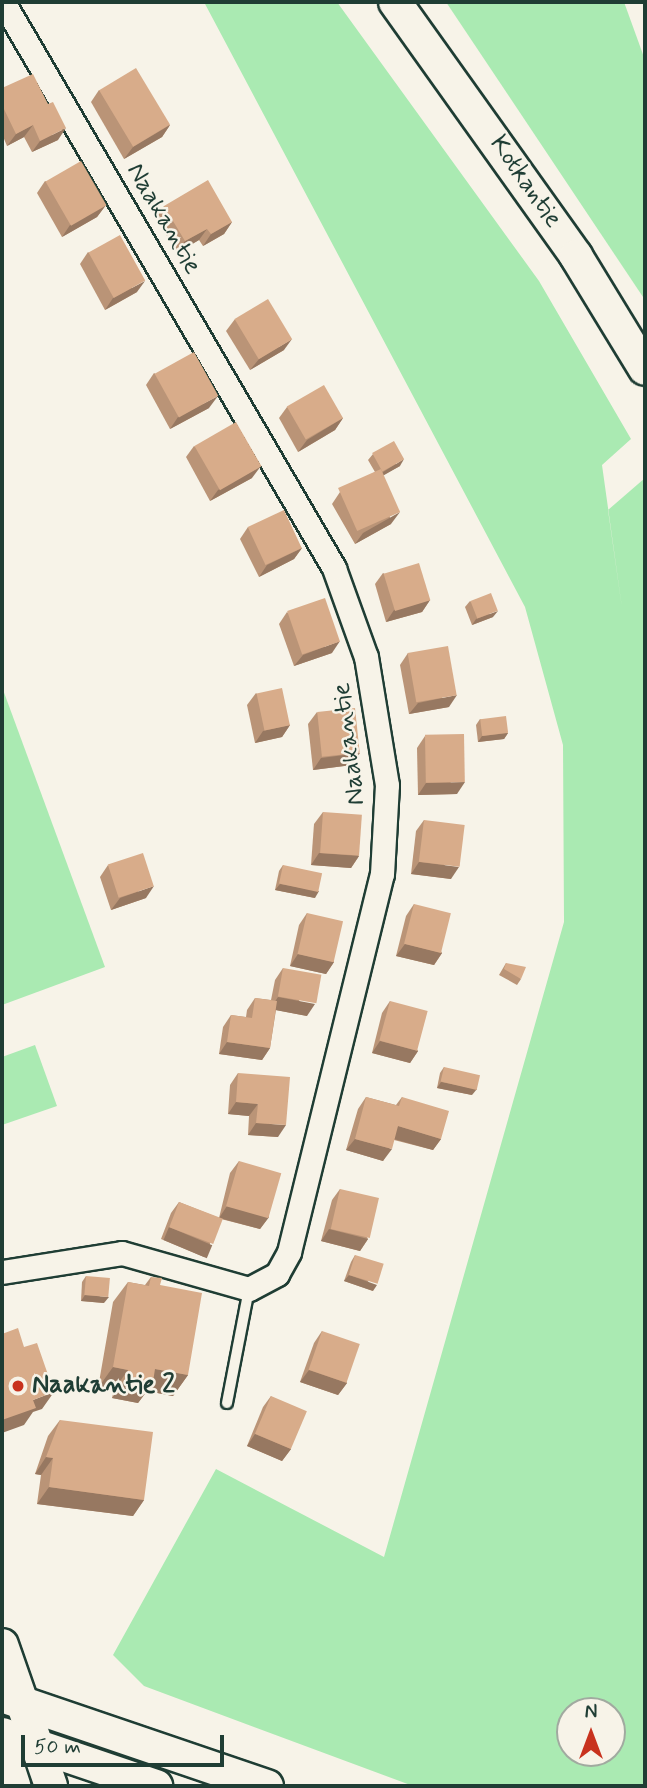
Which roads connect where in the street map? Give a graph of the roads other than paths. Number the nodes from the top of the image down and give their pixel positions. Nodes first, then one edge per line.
1 (3, 2) edge
2 (395, 2) edge
3 (645, 369) edge
4 (2, 1272) edge
5 (249, 1289) junction
6 (227, 1403) dead end
7 (2, 1645) edge
8 (12, 1699) edge
9 (2, 1734) edge
10 (37, 1746) junction
11 (2, 1748) edge
12 (14, 1786) edge
13 (51, 1786) edge
14 (156, 1786) edge
15 (267, 1786) edge

1 - 5 street, Naakantie
2 - 3 street, Kotkantie
4 - 5 street
5 - 6 lane
7 - 8 street
8 - 10 street
8 - 15 street
9 - 10 street
10 - 13 street
10 - 14 street
11 - 12 street

